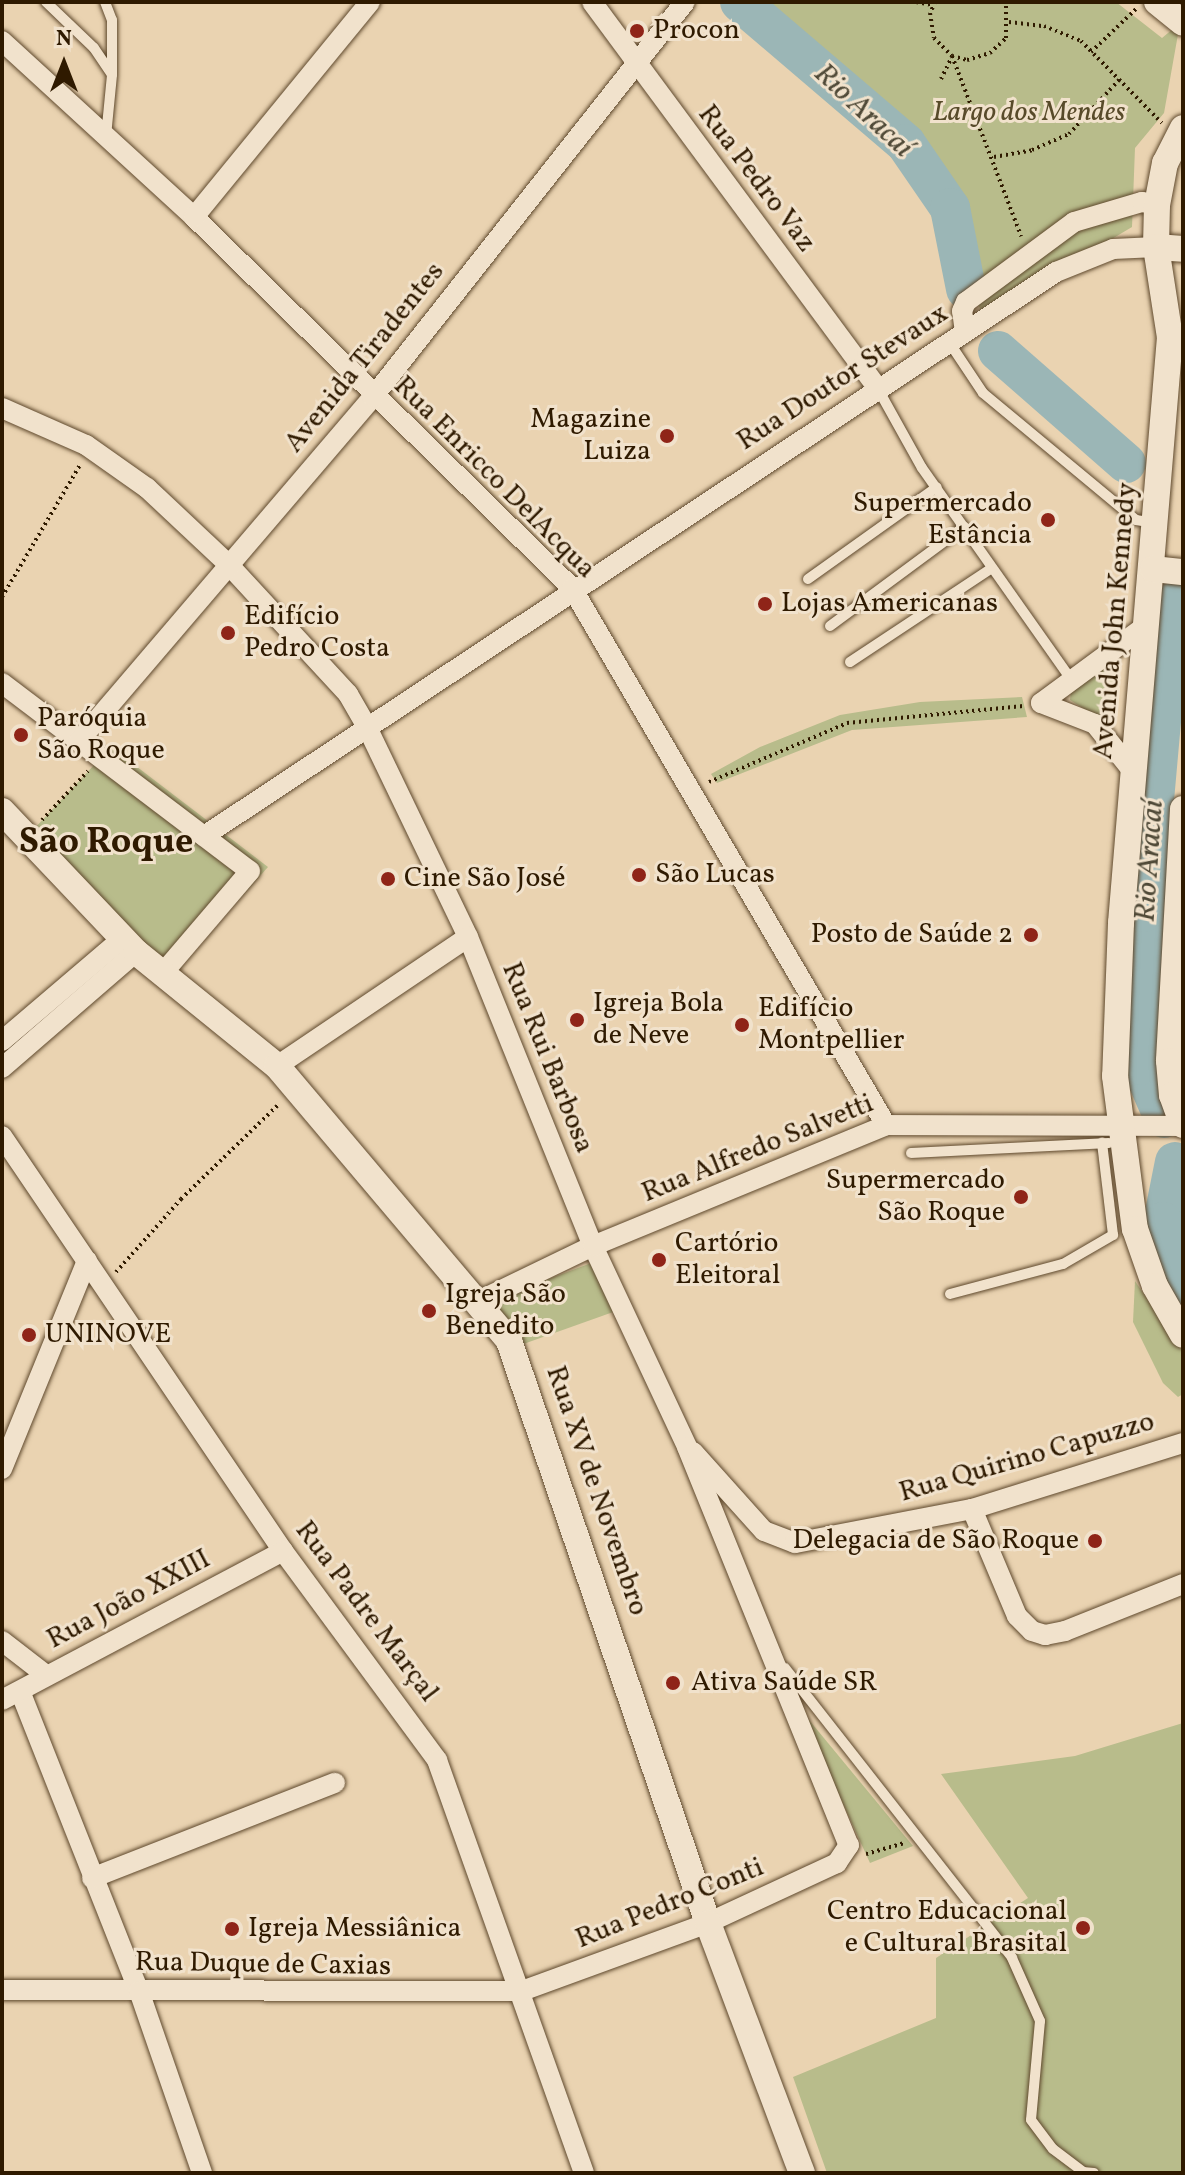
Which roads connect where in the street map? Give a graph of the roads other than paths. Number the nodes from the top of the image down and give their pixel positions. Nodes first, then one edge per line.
1 (46, 2) edge
2 (105, 2) edge
3 (370, 2) edge
4 (592, 2) edge
5 (685, 2) edge
6 (1157, 2) edge
7 (1183, 23) edge
8 (2, 41) edge
9 (635, 64) junction
10 (112, 75) junction
11 (1180, 133) edge
12 (106, 136) junction
13 (1157, 205) junction
14 (194, 217) junction
15 (1156, 247) junction
16 (1183, 249) edge
17 (957, 337) junction
18 (878, 389) junction
19 (373, 397) junction
20 (2, 408) edge
21 (937, 487) junction
22 (1156, 524) junction
23 (964, 527) junction
24 (228, 564) junction
25 (992, 568) junction
26 (1153, 569) junction
27 (1183, 572) edge
28 (808, 579) dead end
29 (572, 588) junction
30 (1148, 624) junction
31 (830, 626) dead end
32 (850, 662) dead end
33 (1070, 678) junction
34 (2, 683) edge
35 (366, 725) junction
36 (79, 741) junction
37 (1135, 774) junction
38 (1183, 809) edge
39 (2, 811) edge
40 (204, 836) junction
41 (1180, 914) edge
42 (468, 937) junction
43 (130, 945) junction
44 (163, 973) junction
45 (2, 1041) edge
46 (277, 1066) junction
47 (2, 1068) edge
48 (886, 1125) junction
49 (1180, 1126) edge
50 (1121, 1134) junction
51 (2, 1136) edge
52 (911, 1153) dead end
53 (593, 1246) junction
54 (87, 1261) junction
55 (950, 1294) dead end
56 (479, 1301) junction
57 (1183, 1335) edge
58 (1183, 1443) edge
59 (687, 1447) junction
60 (2, 1469) edge
61 (972, 1509) junction
62 (283, 1551) junction
63 (1183, 1584) edge
64 (2, 1641) edge
65 (772, 1651) junction
66 (46, 1675) junction
67 (11, 1695) edge
68 (335, 1783) dead end
69 (837, 1863) joint
70 (92, 1878) junction
71 (708, 1923) junction
72 (2, 1990) edge
73 (139, 1991) junction
74 (522, 1991) junction
75 (1089, 2172) edge
76 (202, 2173) edge
77 (584, 2173) edge
78 (802, 2173) edge

1 - 10 lane
2 - 10 lane
3 - 14 street
4 - 9 street, Rua Pedro Vaz
5 - 9 street, Avenida Tiradentes
6 - 7 main road
8 - 12 street, Rua Enricco DelAcqua
9 - 18 street, Rua Pedro Vaz
9 - 19 street, Avenida Tiradentes
10 - 12 lane
11 - 13 main road, Avenida John Kennedy
12 - 14 street, Rua Enricco DelAcqua
13 - 15 main road, Avenida John Kennedy
13 - 17 street
14 - 19 street, Rua Enricco DelAcqua
15 - 16 main road
15 - 17 street, Rua Doutor Stevaux
15 - 22 main road, Avenida John Kennedy
17 - 18 street, Rua Doutor Stevaux
17 - 22 lane
18 - 21 lane
18 - 29 street, Rua Doutor Stevaux
19 - 24 street, Avenida Tiradentes
19 - 29 street, Rua Enricco DelAcqua
20 - 24 street, Rua Rui Barbosa
21 - 23 lane
21 - 28 lane
22 - 26 main road, Avenida John Kennedy
23 - 25 lane
23 - 31 lane
24 - 35 street, Rua Rui Barbosa
24 - 36 street, Avenida Tiradentes
25 - 32 lane
25 - 33 lane
26 - 27 main road
26 - 30 main road, Avenida John Kennedy
29 - 35 street, Rua Doutor Stevaux
29 - 48 street, Rua Enricco DelAcqua
30 - 33 street
30 - 37 main road, Avenida John Kennedy
33 - 37 street
34 - 36 street
35 - 40 street, Rua Doutor Stevaux
35 - 42 street, Rua Rui Barbosa
36 - 40 street
37 - 50 main road, Avenida John Kennedy
38 - 41 main road
39 - 43 main road, Rua XV de Novembro
40 - 44 street
41 - 49 main road
42 - 46 street
42 - 53 street, Rua Rui Barbosa
43 - 44 main road, Rua XV de Novembro
43 - 45 street
43 - 47 street
44 - 46 main road, Rua XV de Novembro
46 - 56 main road, Rua XV de Novembro
48 - 50 street, Rua Alfredo Salvetti
48 - 53 street, Rua Alfredo Salvetti
49 - 50 street, Rua Alfredo Salvetti
50 - 52 lane
50 - 55 lane
50 - 57 main road, Avenida John Kennedy
51 - 54 street, Rua Padre Marçal
53 - 56 street, Rua Alfredo Salvetti
53 - 59 street, Rua Rui Barbosa
54 - 60 street
54 - 62 street, Rua Padre Marçal
56 - 71 main road, Rua XV de Novembro
58 - 61 street, Rua Quirino Capuzzo
59 - 61 street, Rua Quirino Capuzzo
59 - 65 street, Rua Rui Barbosa
61 - 63 street
62 - 66 street, Rua João XXIII
62 - 74 street, Rua Padre Marçal
64 - 66 street
65 - 69 street, Rua Rui Barbosa
65 - 75 lane
66 - 67 street, Rua João XXIII
67 - 70 street
68 - 70 street
69 - 71 street, Rua Pedro Conti
70 - 73 street
71 - 74 street, Rua Pedro Conti
71 - 78 main road, Rua XV de Novembro
72 - 73 street, Rua Duque de Caxias
73 - 74 street, Rua Duque de Caxias
73 - 76 street
74 - 77 street, Rua Padre Marçal

